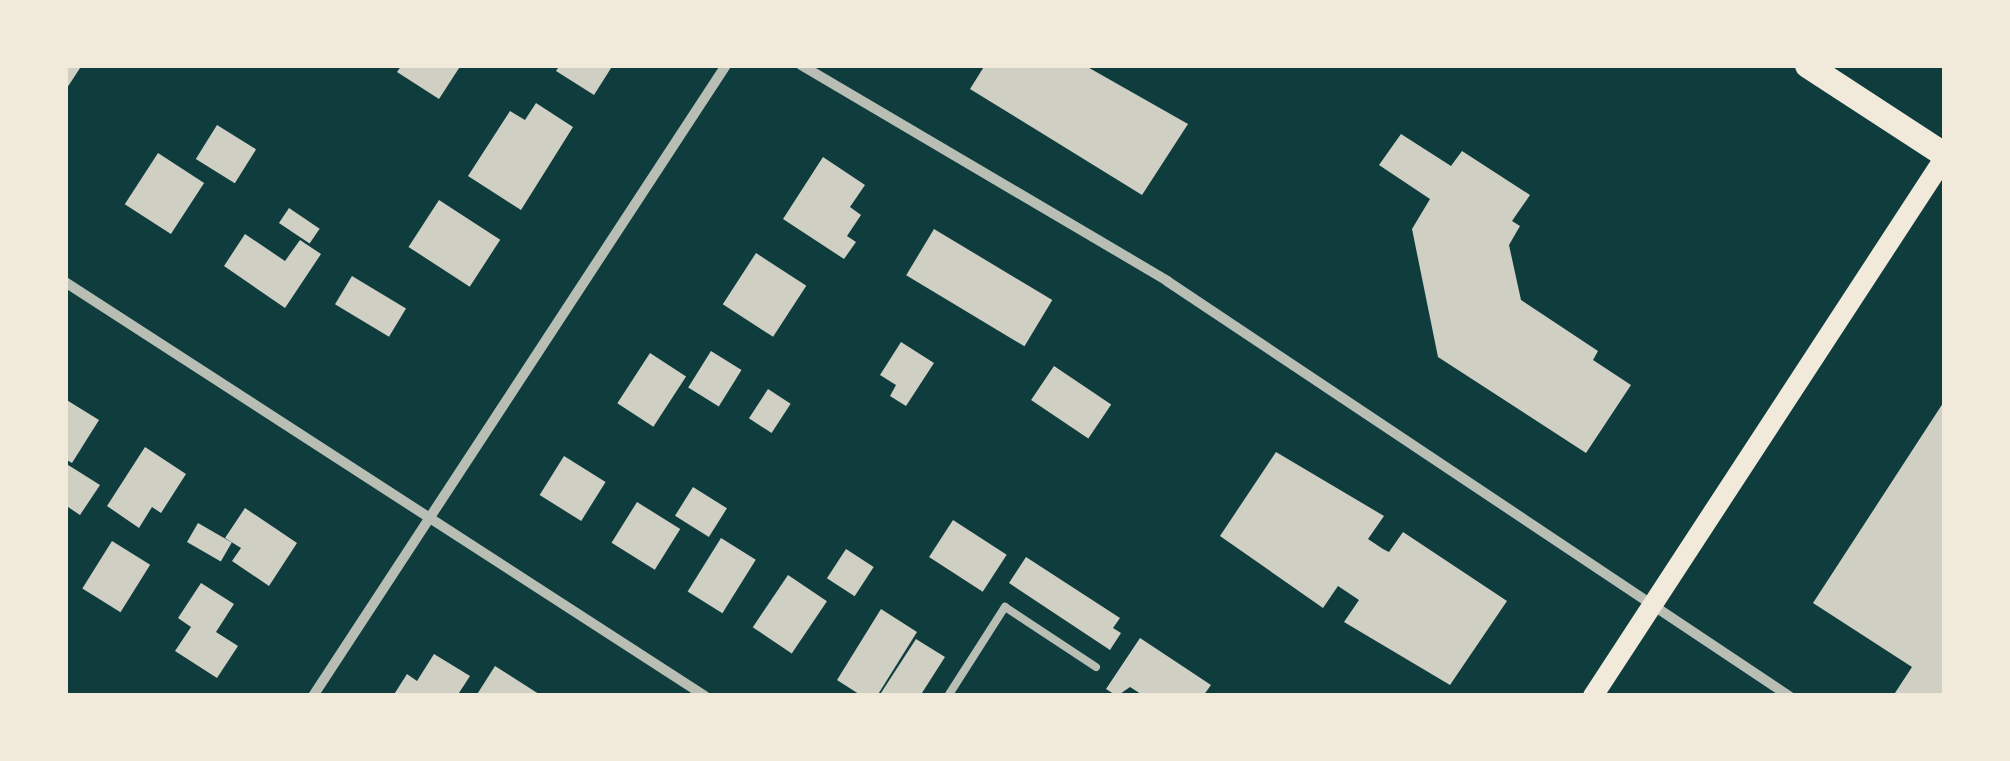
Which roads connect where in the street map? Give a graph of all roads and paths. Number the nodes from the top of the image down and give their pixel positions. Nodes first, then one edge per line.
1 (726, 65) edge
2 (801, 65) edge
3 (1806, 65) edge
4 (1945, 156) edge
5 (65, 282) edge
6 (429, 518) junction
7 (1651, 605) junction
8 (1096, 667) dead end
9 (313, 696) edge
10 (705, 696) edge
11 (948, 696) edge
12 (1593, 696) edge
13 (1789, 696) edge

1 - 6 street
2 - 7 street
3 - 4 main road
4 - 7 main road
5 - 6 street
6 - 9 street
6 - 10 street
7 - 12 main road
7 - 13 street
8 - 11 lane

